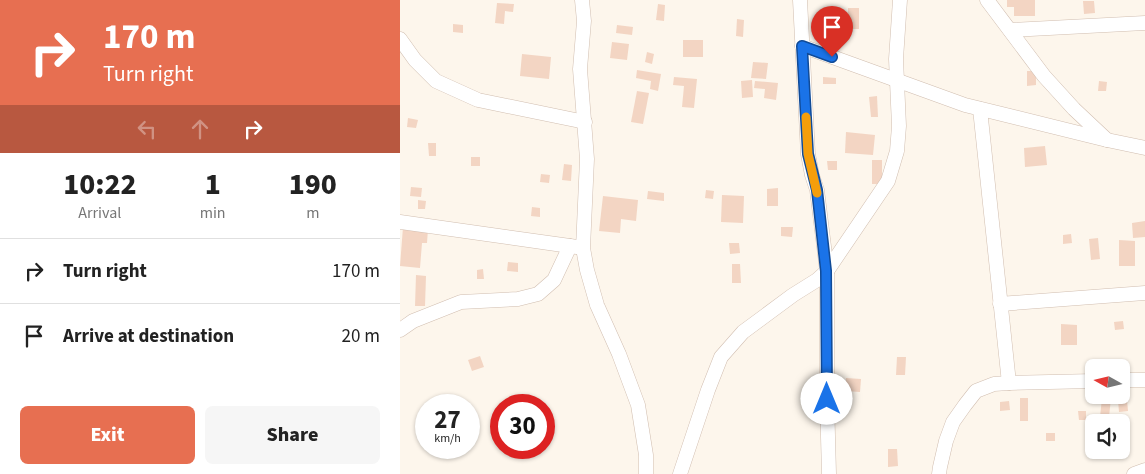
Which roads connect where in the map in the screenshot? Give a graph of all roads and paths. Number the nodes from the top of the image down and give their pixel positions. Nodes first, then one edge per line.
1 (582, 0) edge
2 (800, 0) edge
3 (900, 0) edge
4 (986, 0) edge
5 (1145, 23) edge
6 (1010, 30) junction
7 (400, 44) edge
8 (802, 46) junction
9 (896, 81) junction
10 (980, 109) junction
11 (585, 122) junction
12 (1107, 140) junction
13 (1145, 148) edge
14 (400, 222) edge
15 (577, 247) junction
16 (826, 271) junction
17 (1145, 293) edge
18 (1000, 304) junction
19 (400, 330) edge
20 (1085, 380) edge
21 (1130, 380) edge
22 (1145, 380) edge
23 (1009, 383) junction
24 (1145, 470) edge
25 (646, 474) edge
26 (680, 474) edge
27 (829, 474) edge
28 (939, 474) edge
29 (1134, 474) edge

1 - 11 street
2 - 8 street
3 - 9 street
4 - 6 street
5 - 6 street
6 - 12 street
7 - 11 street
8 - 9 street
8 - 16 street
9 - 10 street
9 - 16 street
10 - 12 street
10 - 18 street
11 - 15 street
12 - 13 street
14 - 15 street
15 - 19 street
15 - 25 street
16 - 26 street
16 - 27 street
17 - 18 street
18 - 23 street
20 - 23 street
21 - 22 street
23 - 28 street
24 - 29 street

